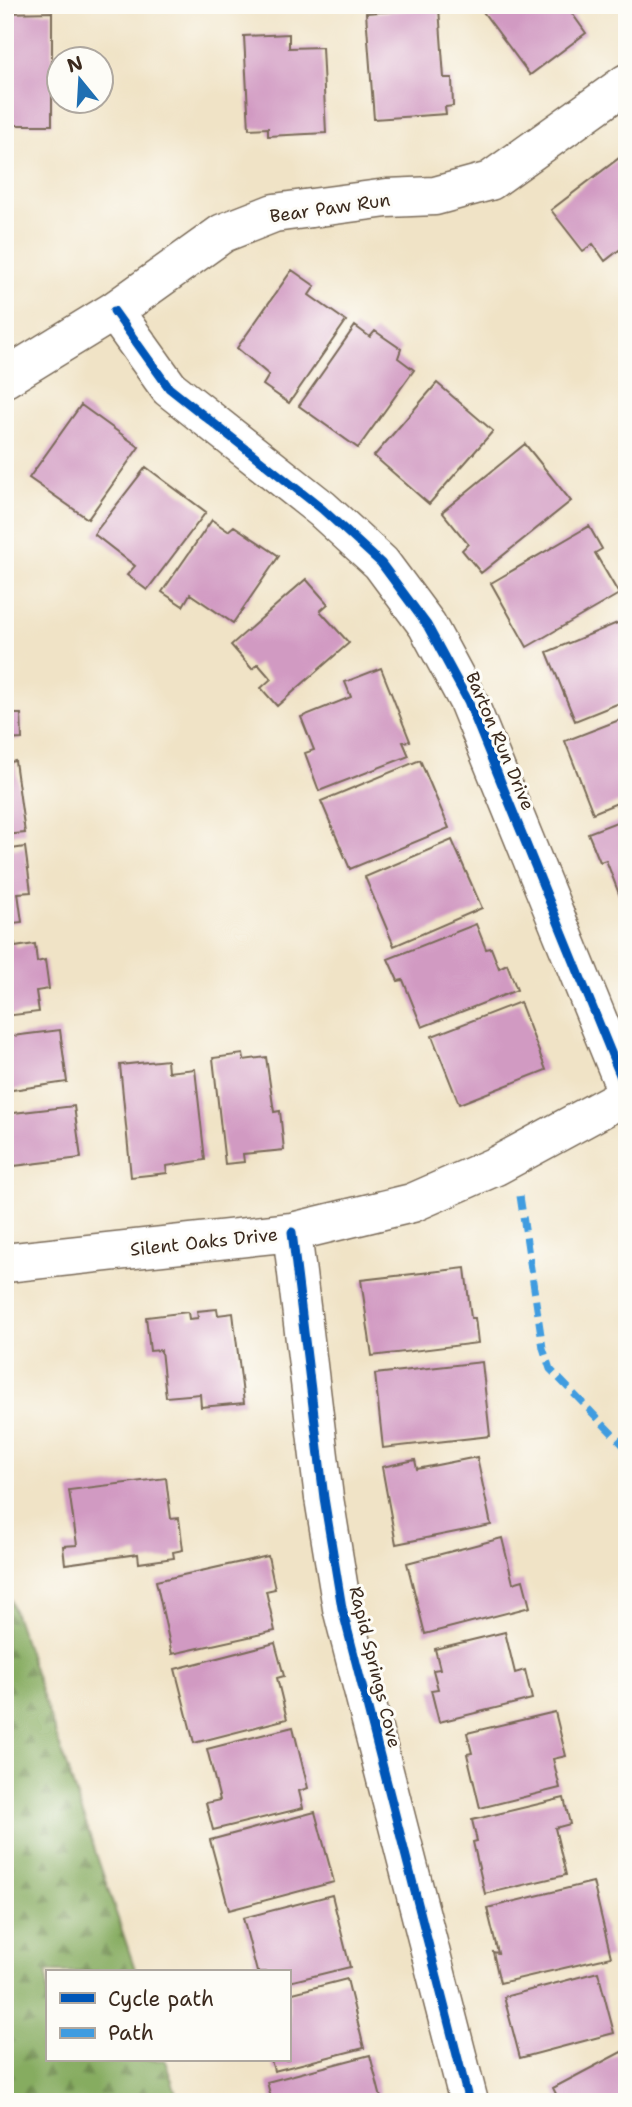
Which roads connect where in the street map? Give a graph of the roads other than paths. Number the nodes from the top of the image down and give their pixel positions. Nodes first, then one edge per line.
1 (627, 83) edge
2 (114, 311) junction
3 (5, 378) edge
4 (627, 1093) edge
5 (292, 1232) junction
6 (5, 1262) edge
7 (469, 2102) edge

1 - 2 street, Bear Paw Run
2 - 3 street, Bear Paw Run
2 - 4 street, Barton Run Drive
4 - 5 street, Silent Oaks Drive
5 - 6 street, Silent Oaks Drive
5 - 7 street, Rapid Springs Cove

